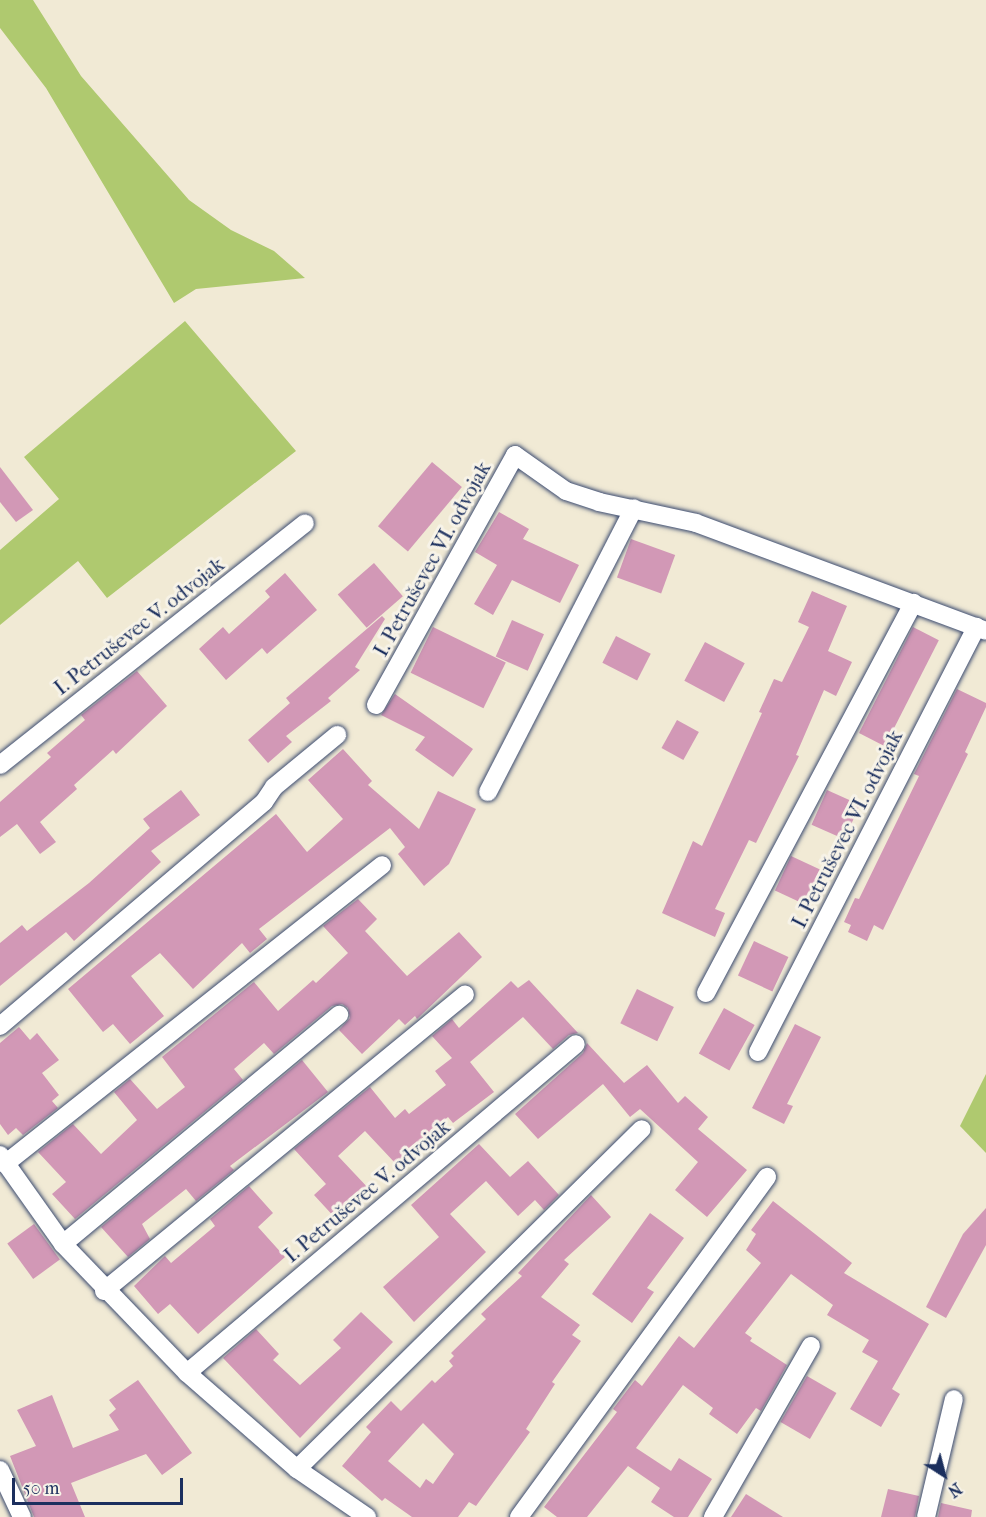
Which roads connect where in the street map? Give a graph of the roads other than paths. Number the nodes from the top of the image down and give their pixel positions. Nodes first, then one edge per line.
1 (634, 508) junction
2 (305, 523) dead end
3 (913, 603) junction
4 (981, 629) edge
5 (376, 705) dead end
6 (338, 735) dead end
7 (0, 765) edge
8 (488, 792) dead end
9 (382, 865) dead end
10 (706, 993) dead end
11 (465, 994) dead end
12 (339, 1015) dead end
13 (0, 1026) edge
14 (576, 1044) dead end
15 (758, 1052) dead end
16 (642, 1129) dead end
17 (3, 1160) edge
18 (767, 1177) dead end
19 (63, 1244) junction
20 (104, 1291) junction
21 (811, 1346) dead end
22 (187, 1373) junction
23 (954, 1399) dead end
24 (297, 1469) junction
25 (0, 1470) edge
26 (22, 1517) edge
27 (367, 1517) edge
28 (519, 1517) edge
29 (713, 1517) edge
30 (926, 1517) edge

1 - 3 street, I. Petruševec VI. odvojak
1 - 5 street, I. Petruševec VI. odvojak
1 - 8 street
2 - 7 street, I. Petruševec V. odvojak
3 - 4 street, I. Petruševec VI. odvojak
3 - 10 street
4 - 15 street, I. Petruševec VI. odvojak
6 - 13 street
9 - 17 street
11 - 20 street
12 - 19 street
14 - 22 street, I. Petruševec V. odvojak
16 - 24 street
17 - 19 street
18 - 28 street
19 - 20 street
20 - 22 street
21 - 29 street
22 - 24 street
23 - 30 street
24 - 27 street
25 - 26 street

